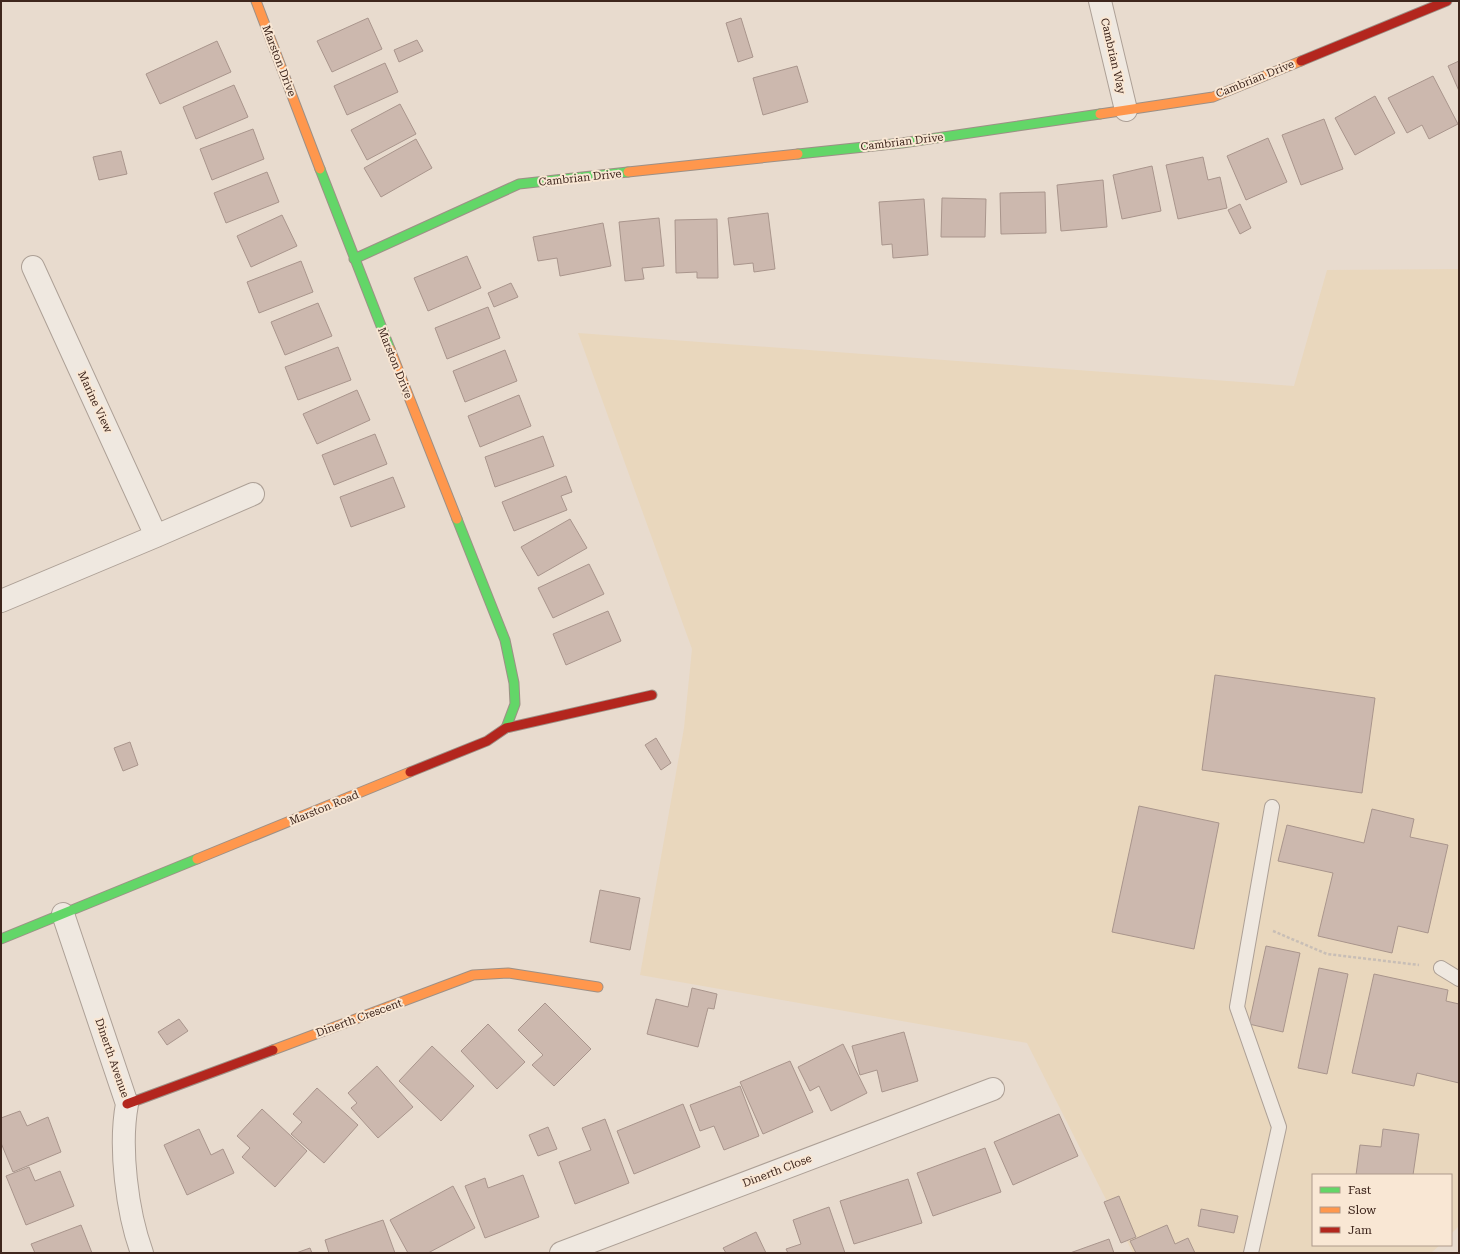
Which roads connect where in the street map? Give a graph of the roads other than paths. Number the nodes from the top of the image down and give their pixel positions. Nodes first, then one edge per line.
1 (256, 1) edge
2 (1100, 1) edge
3 (1447, 1) edge
4 (1126, 110) junction
5 (354, 258) junction
6 (33, 267) dead end
7 (253, 494) dead end
8 (156, 536) junction
9 (1, 601) edge
10 (652, 694) dead end
11 (506, 728) junction
12 (1272, 807) dead end
13 (64, 914) junction
14 (1, 939) edge
15 (1441, 968) road end
16 (1459, 979) edge
17 (598, 987) dead end
18 (993, 1089) dead end
19 (127, 1104) junction
20 (142, 1253) edge
21 (561, 1253) edge
22 (1251, 1253) edge

1 - 5 street, Marston Drive
2 - 4 street, Cambrian Way
3 - 4 street, Cambrian Drive
4 - 5 street, Cambrian Drive
5 - 11 street, Marston Drive
6 - 8 street, Marine View
7 - 8 street
8 - 9 street
10 - 11 street, Marston Road
11 - 13 street, Marston Road
12 - 22 lane
13 - 14 street, Marston Road
13 - 19 street, Dinerth Avenue
15 - 16 lane
17 - 19 street, Dinerth Crescent
18 - 21 street, Dinerth Close
19 - 20 street, Dinerth Avenue

